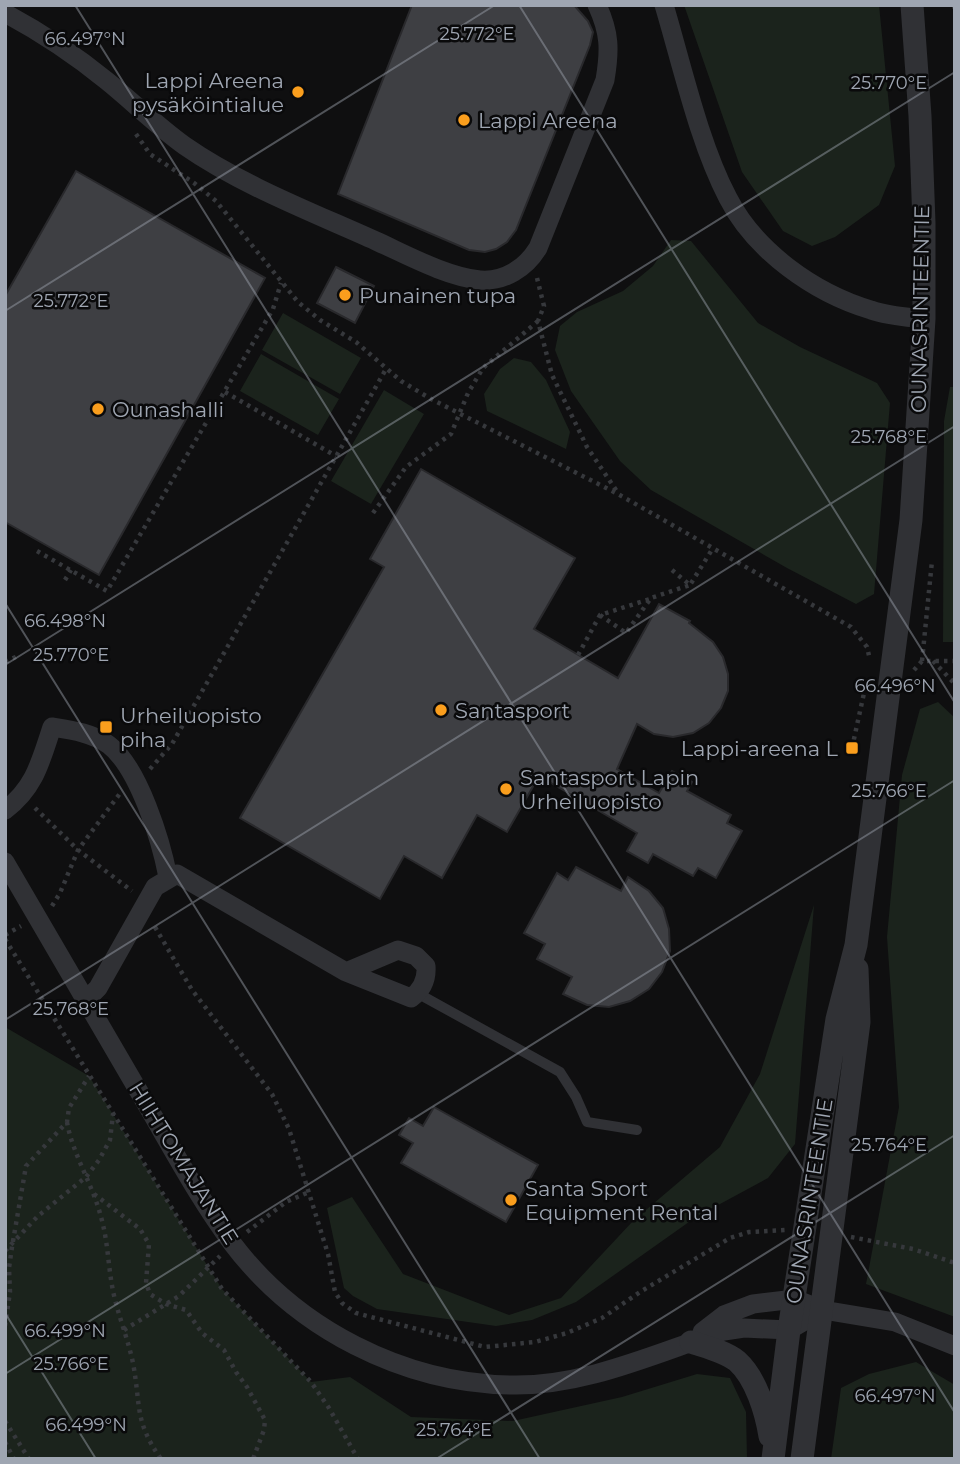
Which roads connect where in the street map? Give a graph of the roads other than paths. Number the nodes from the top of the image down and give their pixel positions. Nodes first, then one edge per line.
1 (597, 5) edge
2 (664, 5) edge
3 (912, 5) edge
4 (5, 13) edge
5 (923, 319) junction
6 (5, 810) edge
7 (5, 862) edge
8 (168, 877) junction
9 (856, 945) junction
10 (346, 972) junction
11 (417, 993) junction
12 (85, 1001) junction
13 (637, 1130) dead end
14 (795, 1299) junction
15 (823, 1310) junction
16 (789, 1330) junction
17 (691, 1342) junction
18 (955, 1346) edge
19 (773, 1458) edge
20 (802, 1459) edge

1 - 4 street
2 - 5 street
3 - 5 street, OUNASRINTEENTIE
5 - 9 street, OUNASRINTEENTIE
6 - 8 street
7 - 12 street, HIIHTOMAJANTIE
8 - 10 street
8 - 12 street
9 - 14 street, OUNASRINTEENTIE
9 - 15 street, OUNASRINTEENTIE
10 - 11 street
10 - 11 street
11 - 13 lane
12 - 17 street, HIIHTOMAJANTIE
14 - 15 street, HIIHTOMAJANTIE
14 - 16 street, OUNASRINTEENTIE
14 - 17 street, HIIHTOMAJANTIE
15 - 16 street
15 - 18 street, HIIHTOMAJANTIE
15 - 20 street, OUNASRINTEENTIE
16 - 17 street, HIIHTOMAJANTIE
16 - 19 street, OUNASRINTEENTIE
17 - 19 street

